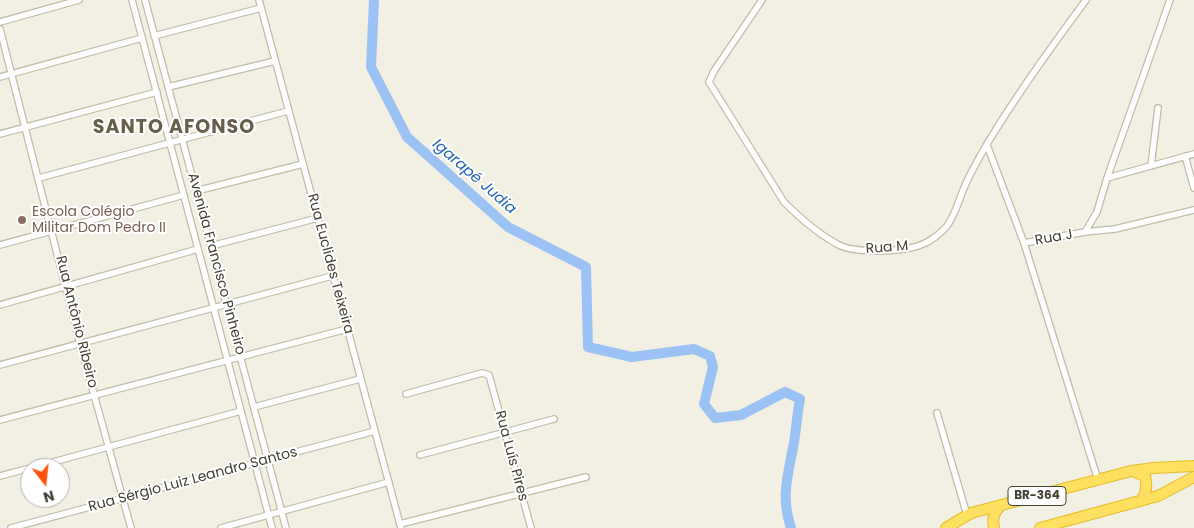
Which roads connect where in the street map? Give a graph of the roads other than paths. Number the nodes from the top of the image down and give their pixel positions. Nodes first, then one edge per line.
1 (79, 0) edge
2 (132, 0) edge
3 (145, 0) edge
4 (259, 0) edge
5 (762, 0) edge
6 (1086, 0) edge
7 (1170, 0) edge
8 (262, 8) junction
9 (0, 22) edge
10 (0, 29) edge
11 (154, 36) junction
12 (142, 38) junction
13 (275, 61) junction
14 (11, 74) junction
15 (0, 77) edge
16 (168, 87) junction
17 (157, 92) junction
18 (1158, 108) dead end
19 (288, 111) junction
20 (26, 127) junction
21 (0, 134) edge
22 (182, 139) junction
23 (170, 142) junction
24 (986, 145) junction
25 (1194, 154) edge
26 (1185, 156) junction
27 (303, 164) junction
28 (1152, 166) junction
29 (39, 178) junction
30 (1107, 178) junction
31 (1194, 188) edge
32 (196, 191) junction
33 (184, 194) junction
34 (1194, 210) edge
35 (318, 218) junction
36 (52, 231) junction
37 (1085, 232) junction
38 (1024, 243) junction
39 (0, 245) edge
40 (211, 246) junction
41 (198, 249) junction
42 (332, 276) junction
43 (66, 287) junction
44 (0, 304) edge
45 (226, 304) junction
46 (214, 308) junction
47 (347, 329) junction
48 (80, 344) junction
49 (240, 357) junction
50 (228, 360) junction
51 (0, 365) edge
52 (360, 379) junction
53 (406, 394) dead end
54 (94, 396) junction
55 (254, 407) junction
56 (241, 411) junction
57 (937, 413) dead end
58 (554, 419) dead end
59 (0, 420) edge
60 (375, 431) junction
61 (505, 432) junction
62 (108, 447) junction
63 (420, 455) dead end
64 (67, 458) edge
65 (268, 459) junction
66 (255, 463) junction
67 (1194, 466) edge
68 (20, 471) edge
69 (1131, 471) junction
70 (0, 476) edge
71 (586, 476) dead end
72 (1194, 476) edge
73 (1098, 480) junction
74 (389, 482) junction
75 (521, 494) junction
76 (122, 499) junction
77 (1142, 500) junction
78 (1001, 505) junction
79 (282, 511) junction
80 (269, 515) junction
81 (967, 515) junction
82 (400, 526) edge
83 (11, 528) edge
84 (131, 528) edge
85 (221, 528) edge
86 (272, 528) edge
87 (286, 528) edge
88 (530, 528) edge
89 (946, 528) edge
90 (994, 528) edge
91 (1040, 528) edge

1 - 9 street
2 - 12 street, Avenida Francisco Pinheiro
3 - 11 street, Avenida Francisco Pinheiro
4 - 8 street, Rua Euclides Teixeira
5 - 24 street, Rua M
6 - 24 street, Rua M
7 - 30 street, Rua J
8 - 11 street
8 - 13 street, Rua Euclides Teixeira
10 - 14 street, Rua Antônio Ribeiro
11 - 16 street, Avenida Francisco Pinheiro
12 - 14 street
12 - 17 street, Avenida Francisco Pinheiro
13 - 16 street
13 - 19 street, Rua Euclides Teixeira
14 - 15 street
14 - 20 street, Rua Antônio Ribeiro
16 - 22 street, Avenida Francisco Pinheiro
17 - 20 street
17 - 23 street, Avenida Francisco Pinheiro
18 - 28 street
19 - 22 street
19 - 27 street, Rua Euclides Teixeira
20 - 21 street
20 - 29 street, Rua Antônio Ribeiro
22 - 23 street
22 - 32 street, Avenida Francisco Pinheiro
23 - 29 street
23 - 33 street, Avenida Francisco Pinheiro
24 - 38 street
25 - 26 street
26 - 28 street
26 - 31 street
27 - 32 street
27 - 35 street, Rua Euclides Teixeira
28 - 30 street
29 - 36 street, Rua Antônio Ribeiro
30 - 37 street, Rua J
32 - 40 street, Avenida Francisco Pinheiro
33 - 36 street
33 - 41 street, Avenida Francisco Pinheiro
34 - 37 street
35 - 40 street
35 - 42 street, Rua Euclides Teixeira
36 - 39 street
36 - 43 street, Rua Antônio Ribeiro
37 - 38 street, Rua J
38 - 73 street, Rua J
40 - 45 street, Avenida Francisco Pinheiro
41 - 43 street
41 - 46 street, Avenida Francisco Pinheiro
42 - 45 street
42 - 47 street, Rua Euclides Teixeira
43 - 44 street
43 - 48 street, Rua Antônio Ribeiro
45 - 46 street
45 - 49 street, Avenida Francisco Pinheiro
46 - 48 street
46 - 50 street, Avenida Francisco Pinheiro
47 - 49 street
47 - 52 street, Rua Euclides Teixeira
48 - 51 street
48 - 54 street, Rua Antônio Ribeiro
49 - 50 street
49 - 55 street, Avenida Francisco Pinheiro
50 - 54 street
50 - 56 street, Avenida Francisco Pinheiro
52 - 55 street
52 - 60 street, Rua Euclides Teixeira
53 - 61 street, Rua Luís Pires
54 - 59 street
54 - 62 street, Rua Antônio Ribeiro
55 - 65 street, Avenida Francisco Pinheiro
56 - 62 street
56 - 66 street, Avenida Francisco Pinheiro
57 - 81 street
58 - 61 street
60 - 65 street, Rua Sérgio Luiz Leandro Santos
60 - 74 street, Rua Euclides Teixeira
61 - 63 street
61 - 75 street, Rua Luís Pires
62 - 64 street
62 - 76 street, Rua Antônio Ribeiro
65 - 66 street, Rua Sérgio Luiz Leandro Santos
65 - 79 street, Avenida Francisco Pinheiro
66 - 76 street, Rua Sérgio Luiz Leandro Santos
66 - 80 street, Avenida Francisco Pinheiro
67 - 69 highway, BR-364
68 - 70 street
69 - 73 highway, BR-364
69 - 77 highway
71 - 75 street
72 - 77 highway, BR-364
73 - 78 highway, BR-364
74 - 79 street
74 - 82 street, Rua Euclides Teixeira
75 - 82 street
75 - 88 street, Rua Luís Pires
76 - 83 street, Rua Sérgio Luiz Leandro Santos
76 - 84 street, Rua Antônio Ribeiro
77 - 91 highway, BR-364
78 - 81 highway, BR-364
78 - 90 highway
79 - 80 street
79 - 87 street, Avenida Francisco Pinheiro
80 - 85 street
80 - 86 street, Avenida Francisco Pinheiro
81 - 89 highway, BR-364

